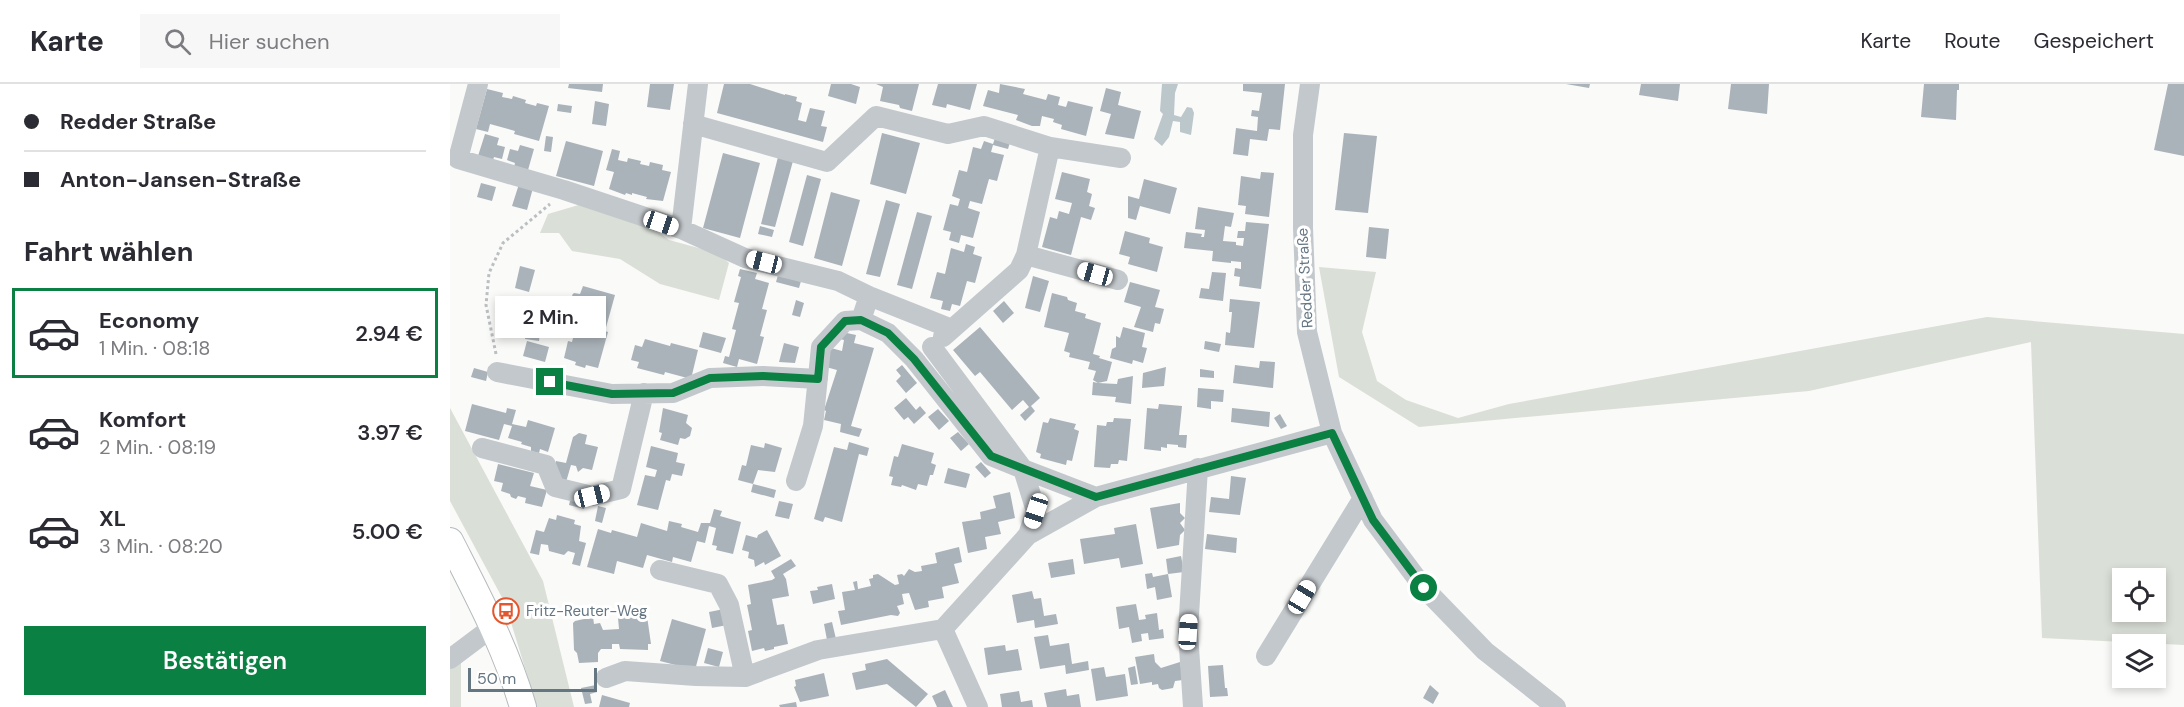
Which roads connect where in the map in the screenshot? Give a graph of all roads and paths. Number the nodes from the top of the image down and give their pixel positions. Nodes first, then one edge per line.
1 (478, 84) edge
2 (698, 84) edge
3 (1310, 84) edge
4 (693, 124) junction
5 (1050, 147) junction
6 (1121, 158) dead end
7 (564, 190) junction
8 (681, 230) junction
9 (1026, 255) junction
10 (1118, 280) dead end
11 (868, 296) junction
12 (861, 320) junction
13 (952, 329) junction
14 (932, 347) junction
15 (914, 359) junction
16 (498, 372) joint
17 (818, 379) junction
18 (644, 393) junction
19 (1332, 433) junction
20 (482, 448) dead end
21 (1198, 468) junction
22 (1023, 469) junction
23 (796, 481) dead end
24 (1096, 497) junction
25 (1363, 498) junction
26 (1028, 535) junction
27 (450, 541) edge
28 (660, 570) dead end
29 (494, 626) junction
30 (943, 629) junction
31 (1266, 656) dead end
32 (450, 659) edge
33 (745, 677) junction
34 (606, 678) dead end
35 (523, 707) edge
36 (978, 707) edge
37 (1193, 707) edge
38 (1557, 707) edge

1 - 7 street
2 - 4 street
3 - 19 street, Redder Straße
4 - 5 street
4 - 8 street
5 - 6 street
5 - 9 street
7 - 8 street
7 - 16 path
8 - 11 street
9 - 10 street
9 - 13 street
11 - 12 street
11 - 13 street
12 - 15 street
12 - 17 street
13 - 14 street
14 - 15 street
14 - 22 street
15 - 22 street
16 - 18 street
17 - 18 street
17 - 23 street
18 - 20 street
19 - 21 street
19 - 25 street, Redder Straße
21 - 24 street
21 - 37 street
22 - 24 street
22 - 26 street
24 - 26 street
25 - 31 street
25 - 38 street, Redder Straße
26 - 30 street
27 - 29 main road
28 - 33 street
29 - 32 street
29 - 35 main road
30 - 33 street
30 - 36 street
33 - 34 street

